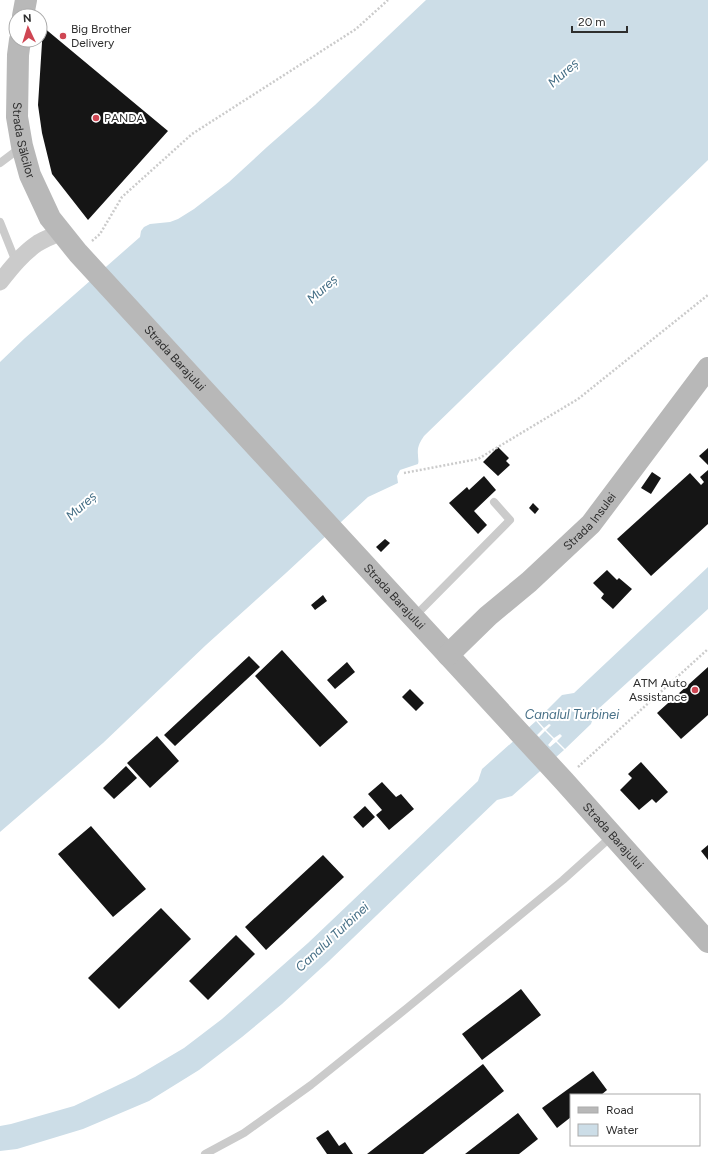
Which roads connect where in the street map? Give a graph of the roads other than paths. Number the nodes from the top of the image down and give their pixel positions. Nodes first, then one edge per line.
1 (19, 48) edge
2 (22, 146) junction
3 (0, 163) edge
4 (0, 222) edge
5 (61, 232) junction
6 (78, 253) joint
7 (16, 262) junction
8 (0, 282) edge
9 (708, 368) edge
10 (494, 502) dead end
11 (413, 617) junction
12 (448, 655) junction
13 (613, 835) junction
14 (705, 934) edge
15 (205, 1154) edge

1 - 2 main road, Strada Sălcilor
2 - 3 lane
2 - 5 main road, Strada Sălcilor
4 - 7 lane
5 - 6 main road, Strada Sălcilor
5 - 7 street
6 - 11 main road, Strada Barajului
7 - 8 street
9 - 12 main road, Strada Insulei
10 - 11 lane
11 - 12 main road, Strada Barajului
12 - 13 main road, Strada Barajului
13 - 14 main road, Strada Barajului
13 - 15 lane

